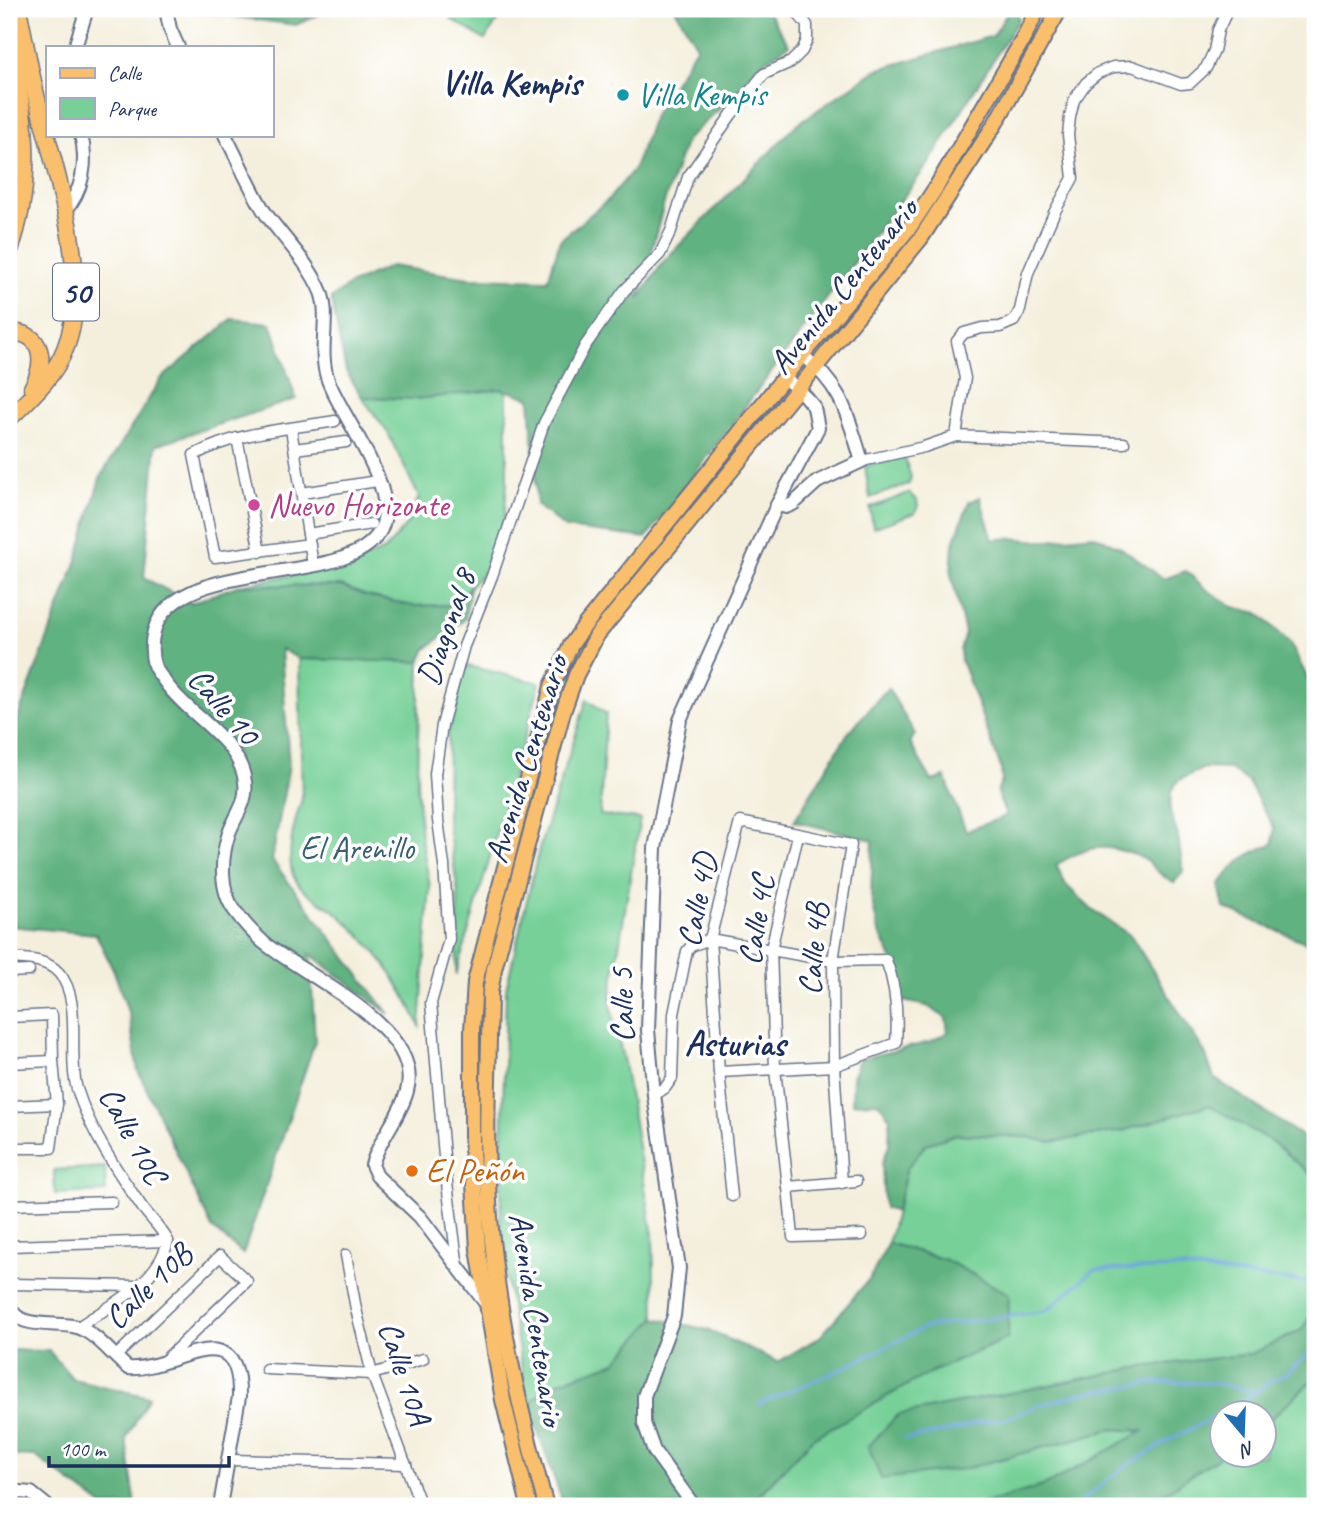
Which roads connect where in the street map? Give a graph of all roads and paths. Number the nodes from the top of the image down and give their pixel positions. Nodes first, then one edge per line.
1 (18, 9) edge
2 (87, 9) edge
3 (166, 9) edge
4 (794, 9) edge
5 (1038, 9) edge
6 (1060, 9) edge
7 (1228, 9) edge
8 (9, 39) edge
9 (75, 46) edge
10 (178, 46) edge
11 (46, 133) edge
12 (47, 136) edge
13 (81, 136) edge
14 (226, 136) edge
15 (64, 212) junction
16 (9, 253) edge
17 (864, 281) junction
18 (877, 292) junction
19 (9, 333) edge
20 (802, 355) junction
21 (816, 366) junction
22 (784, 379) junction
23 (798, 388) junction
24 (10, 417) edge
25 (335, 421) dead end
26 (291, 429) junction
27 (956, 436) junction
28 (237, 438) junction
29 (346, 442) dead end
30 (1124, 443) dead end
31 (295, 449) junction
32 (862, 461) junction
33 (377, 481) dead end
34 (302, 493) junction
35 (777, 505) junction
36 (371, 524) dead end
37 (309, 539) junction
38 (260, 552) junction
39 (313, 565) junction
40 (798, 835) junction
41 (710, 939) junction
42 (771, 949) junction
43 (9, 958) edge
44 (833, 961) junction
45 (29, 971) dead end
46 (9, 972) edge
47 (9, 1017) edge
48 (53, 1061) junction
49 (9, 1063) edge
50 (834, 1066) junction
51 (775, 1069) junction
52 (719, 1072) junction
53 (654, 1095) junction
54 (57, 1104) junction
55 (9, 1106) edge
56 (9, 1148) edge
57 (856, 1181) dead end
58 (842, 1183) junction
59 (788, 1185) junction
60 (732, 1196) dead end
61 (112, 1202) dead end
62 (9, 1205) edge
63 (862, 1235) dead end
64 (168, 1241) junction
65 (9, 1246) edge
66 (346, 1255) dead end
67 (458, 1268) junction
68 (9, 1284) edge
69 (139, 1286) junction
70 (485, 1303) junction
71 (11, 1313) edge
72 (78, 1327) junction
73 (506, 1331) junction
74 (115, 1357) junction
75 (422, 1359) dead end
76 (162, 1362) junction
77 (266, 1369) dead end
78 (372, 1374) junction
79 (229, 1460) junction
80 (406, 1464) junction
81 (9, 1492) edge
82 (9, 1501) edge
83 (14, 1506) edge
84 (47, 1506) edge
85 (220, 1506) edge
86 (421, 1506) edge
87 (529, 1506) edge
88 (546, 1506) edge
89 (694, 1506) edge

1 - 11 highway, 50
2 - 9 street
3 - 10 street
4 - 67 street, Diagonal 8
5 - 17 main road, Avenida Centenario
6 - 18 main road, Avenida Centenario
7 - 27 street
8 - 16 highway, 50
12 - 15 highway, 50
13 - 15 street
14 - 39 street, Calle 10
15 - 24 highway, 50
17 - 18 main road
17 - 20 main road, Avenida Centenario
18 - 21 main road, Avenida Centenario
19 - 24 highway
20 - 21 street
20 - 22 main road, Avenida Centenario
21 - 23 main road, Avenida Centenario
21 - 32 street
22 - 23 street, Calle 5
22 - 70 main road, Avenida Centenario
23 - 35 street, Calle 5
23 - 73 main road, Avenida Centenario
25 - 26 street
26 - 28 street
26 - 31 street
27 - 30 street
27 - 32 street
28 - 38 street
28 - 38 street
29 - 31 street
31 - 34 street
32 - 35 street
33 - 34 street
34 - 37 street
35 - 53 street, Calle 5
36 - 37 street
37 - 38 street
37 - 39 street
39 - 67 street, Calle 10
40 - 41 street, Calle 4D
40 - 42 street, Calle 4C
40 - 44 street, Calle 4B
41 - 42 street
41 - 52 street, Calle 4D
41 - 53 street
42 - 44 street
42 - 51 street, Calle 4C
43 - 64 street, Calle 10C
44 - 50 street, Calle 4B
44 - 50 street
45 - 46 street
47 - 48 street
48 - 49 street
48 - 54 street
50 - 51 street
50 - 58 street, Calle 4B
51 - 52 street
51 - 59 street, Calle 4C
52 - 60 street, Calle 4D
53 - 89 street, Calle 5
54 - 55 street
54 - 56 street
57 - 58 street
58 - 59 street
59 - 63 street, Calle 4C
61 - 62 street
64 - 65 street
64 - 69 street
66 - 78 street, Calle 10A
67 - 70 street, Calle 10
68 - 69 street
69 - 72 street
70 - 73 street, Calle 10
70 - 87 main road, Avenida Centenario
71 - 72 street
72 - 74 street
73 - 88 main road, Avenida Centenario
74 - 76 street
74 - 76 street, Calle 10B
75 - 78 street
76 - 79 street
77 - 78 street
78 - 80 street, Calle 10A
79 - 80 street
79 - 85 street
80 - 86 street, Calle 10A
81 - 84 street
82 - 83 street

